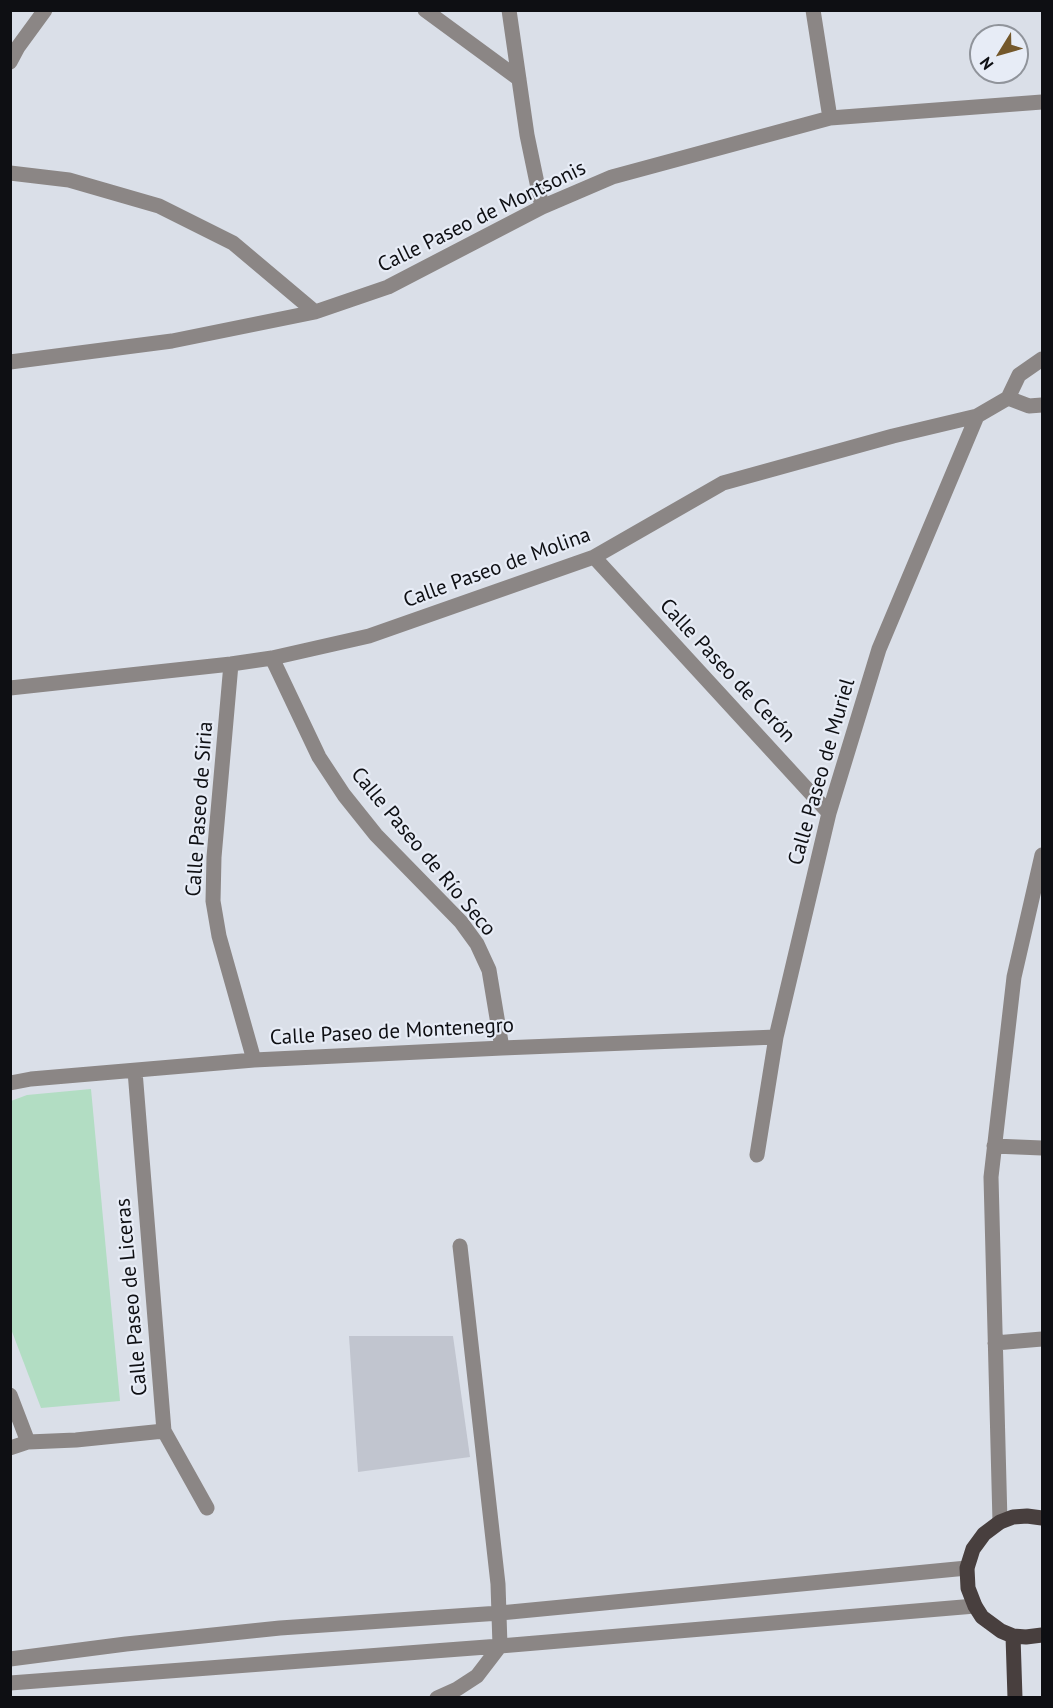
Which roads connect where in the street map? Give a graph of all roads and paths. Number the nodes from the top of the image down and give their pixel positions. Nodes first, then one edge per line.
1 (45, 10) edge
2 (425, 10) edge
3 (509, 10) edge
4 (813, 10) edge
5 (10, 63) edge
6 (519, 79) junction
7 (1042, 102) edge
8 (830, 118) junction
9 (10, 173) edge
10 (542, 207) junction
11 (315, 312) junction
12 (1042, 359) edge
13 (10, 362) edge
14 (1008, 398) junction
15 (1042, 405) edge
16 (977, 416) junction
17 (594, 557) junction
18 (272, 658) junction
19 (231, 664) junction
20 (10, 688) edge
21 (829, 813) junction
22 (1042, 855) edge
23 (776, 1038) junction
24 (502, 1047) junction
25 (255, 1060) junction
26 (135, 1071) junction
27 (10, 1083) edge
28 (994, 1146) junction
29 (1042, 1148) edge
30 (757, 1155) dead end
31 (460, 1246) dead end
32 (1042, 1340) edge
33 (995, 1343) junction
34 (10, 1395) edge
35 (164, 1431) junction
36 (28, 1442) junction
37 (10, 1448) edge
38 (207, 1508) dead end
39 (1042, 1518) edge
40 (1000, 1522) junction
41 (967, 1568) junction
42 (975, 1606) junction
43 (500, 1612) junction
44 (1042, 1635) edge
45 (1013, 1636) junction
46 (500, 1646) junction
47 (10, 1659) edge
48 (10, 1683) edge
49 (437, 1698) edge
50 (1015, 1698) edge

1 - 5 street
2 - 6 street
3 - 6 street
4 - 8 street
6 - 10 street
7 - 8 street, Calle Paseo de Montsonis
8 - 10 street, Calle Paseo de Montsonis
9 - 11 street
10 - 11 street, Calle Paseo de Montsonis
11 - 13 street, Calle Paseo de Montsonis
12 - 14 street, Calle Paseo de Molina
14 - 15 street
14 - 16 street, Calle Paseo de Molina
16 - 17 street, Calle Paseo de Molina
16 - 21 street, Calle Paseo de Muriel
17 - 18 street, Calle Paseo de Molina
17 - 21 street, Calle Paseo de Cerón
18 - 19 street, Calle Paseo de Molina
18 - 24 street, Calle Paseo de Río Seco
19 - 20 street, Calle Paseo de Molina
19 - 25 street, Calle Paseo de Siria
21 - 23 street, Calle Paseo de Muriel
22 - 28 street
23 - 24 street, Calle Paseo de Montenegro
23 - 30 street, Calle Paseo de Muriel
24 - 25 street, Calle Paseo de Montenegro
25 - 26 street, Calle Paseo de Montenegro
26 - 27 street, Calle Paseo de Montenegro
26 - 35 street, Calle Paseo de Liceras
28 - 29 street
28 - 33 street
31 - 43 street
32 - 33 street
33 - 40 street
34 - 36 street
35 - 36 street
35 - 38 street, Calle Paseo de Liceras
36 - 37 street
39 - 40 main road
40 - 41 main road
41 - 42 main road
41 - 43 street
42 - 45 main road
42 - 46 street
43 - 46 street
43 - 47 street
44 - 45 main road
45 - 50 main road
46 - 48 street
46 - 49 street

